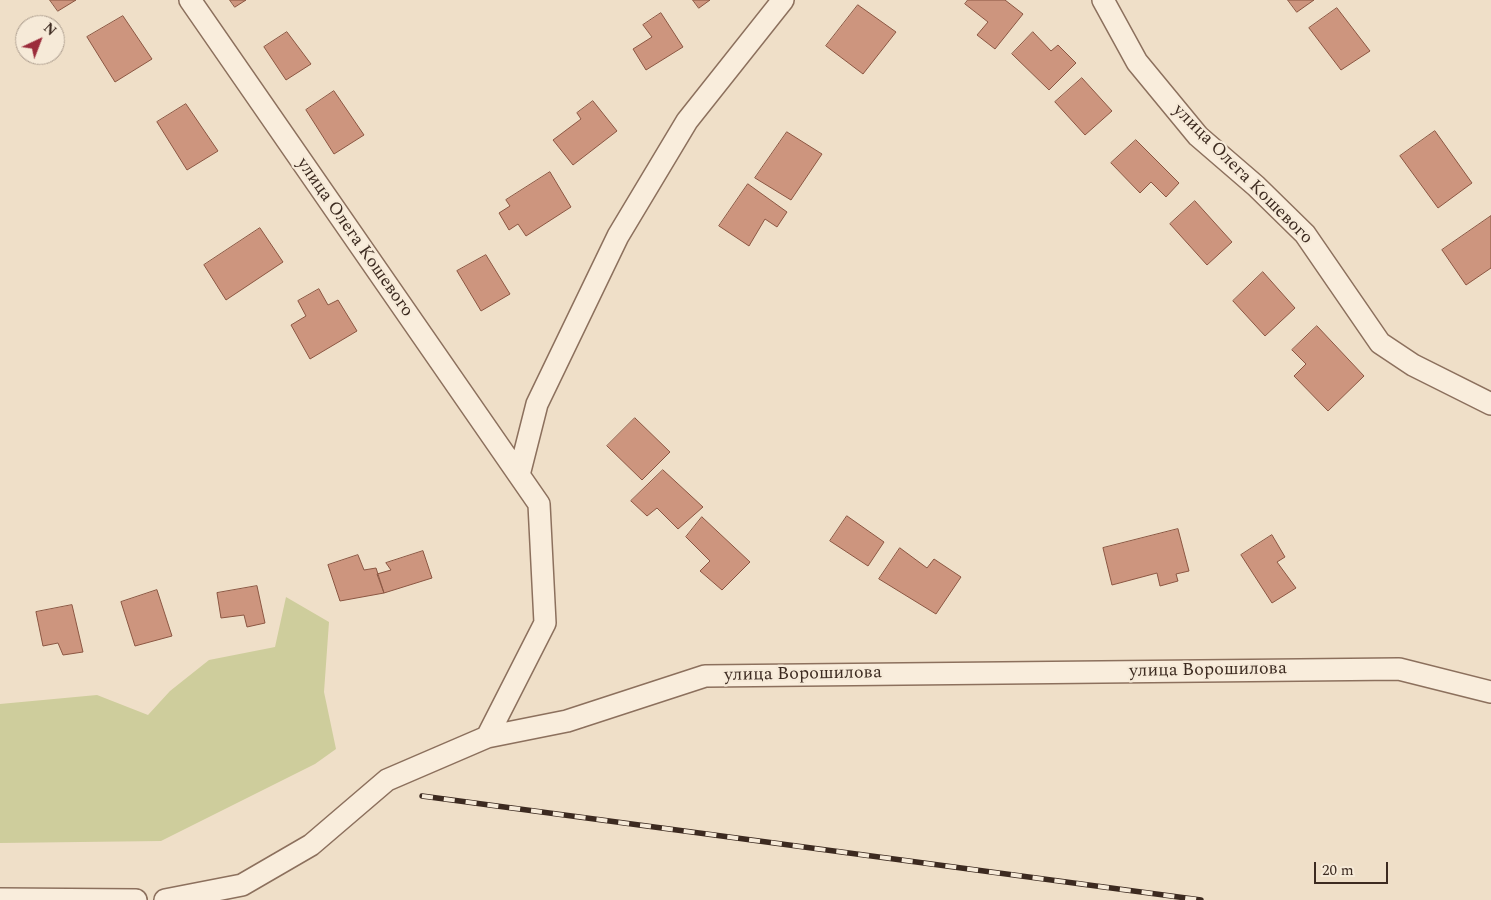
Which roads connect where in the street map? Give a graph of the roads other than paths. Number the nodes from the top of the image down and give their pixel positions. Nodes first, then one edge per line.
1 (190, 0) edge
2 (783, 0) edge
3 (1103, 0) edge
4 (1491, 404) edge
5 (519, 475) junction
6 (1491, 692) edge
7 (487, 737) junction
8 (0, 898) edge
9 (136, 900) edge
10 (165, 900) edge

1 - 5 street, улица Олега Кошевого
2 - 5 street
3 - 4 street, улица Олега Кошевого
5 - 7 street, улица Олега Кошевого
6 - 7 street, улица Ворошилова
7 - 10 street, улица Ворошилова
8 - 9 street

